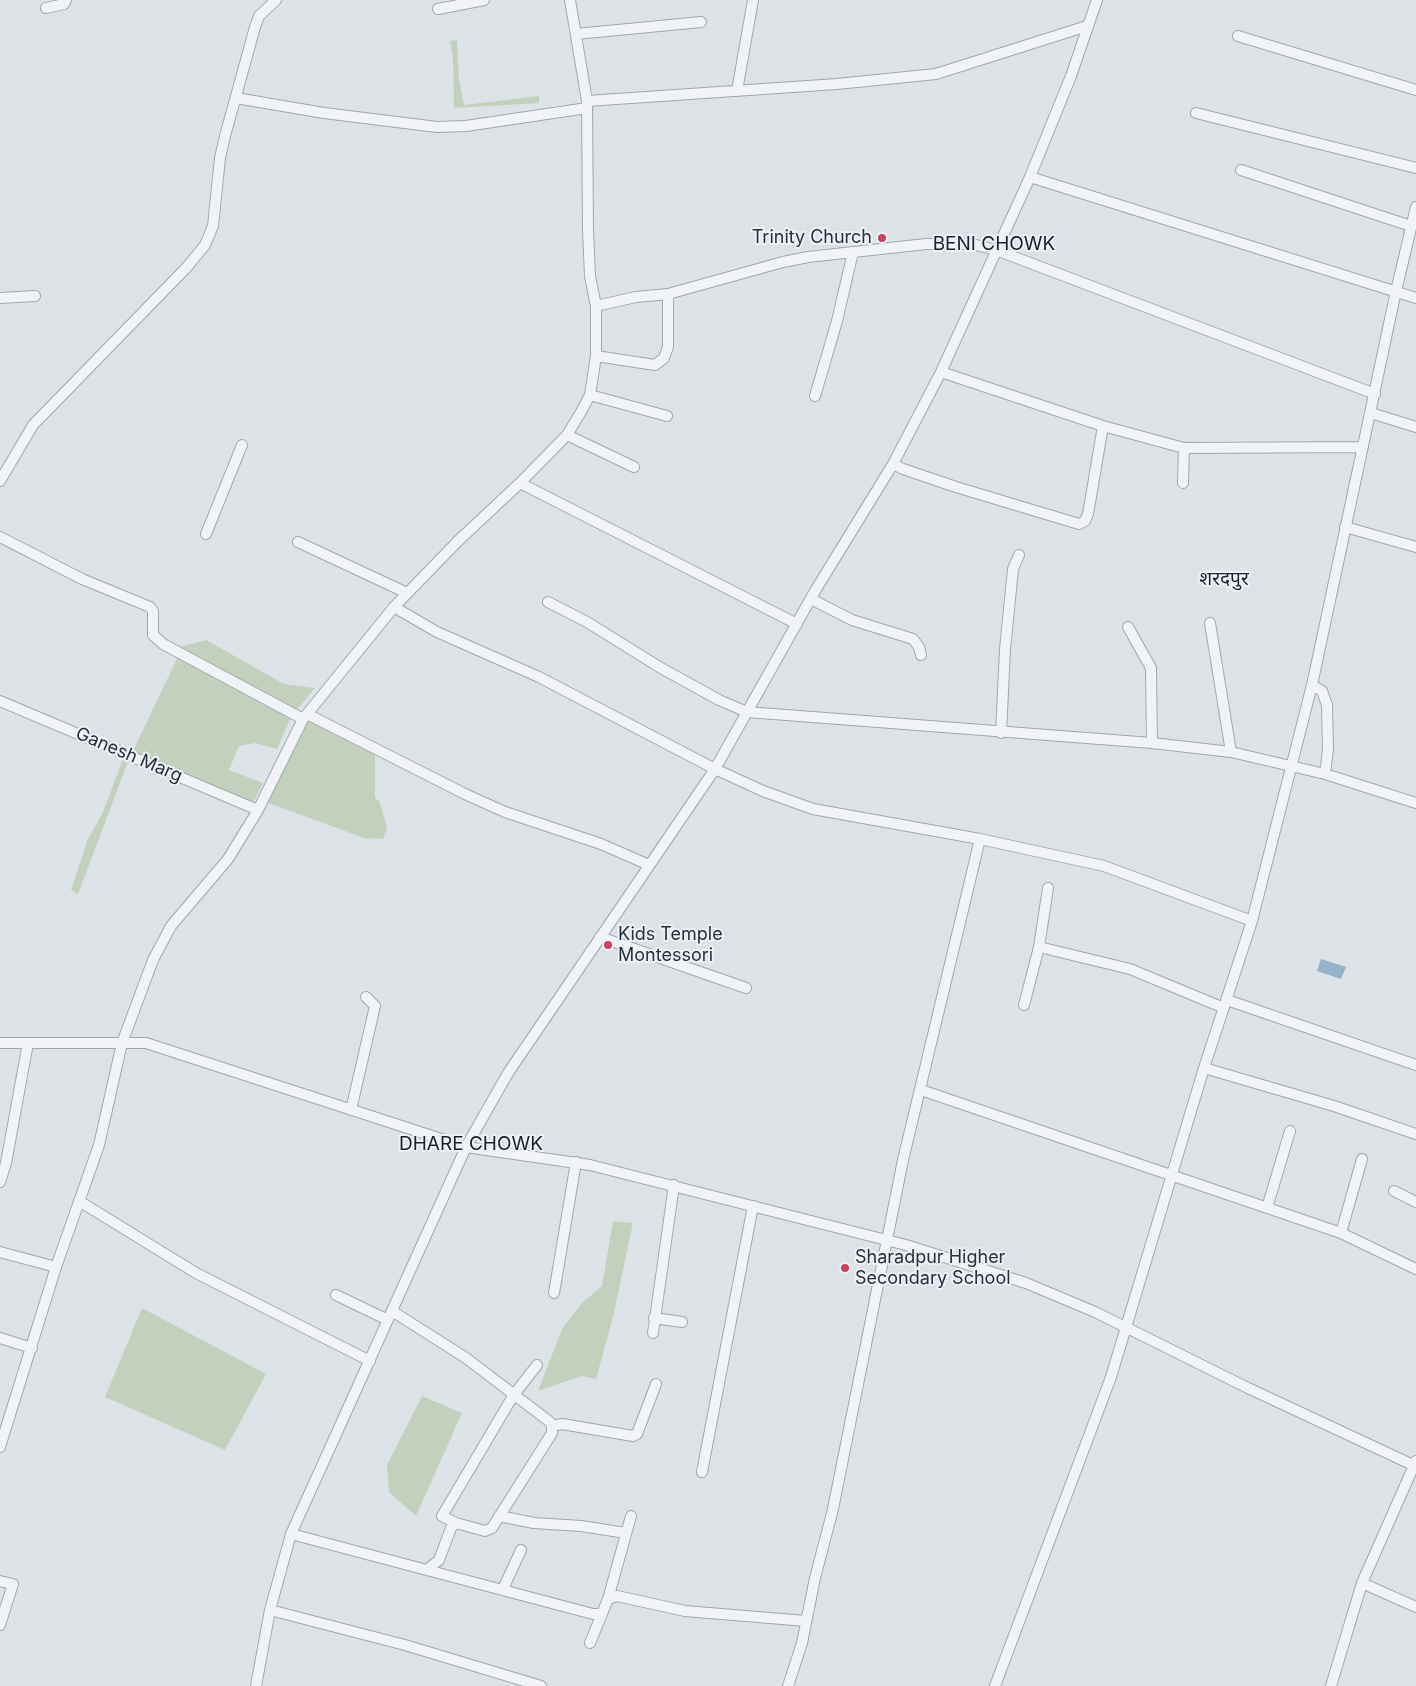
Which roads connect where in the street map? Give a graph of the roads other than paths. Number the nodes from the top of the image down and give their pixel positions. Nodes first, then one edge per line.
1 (66, 0) edge
2 (276, 0) edge
3 (484, 0) edge
4 (570, 0) edge
5 (754, 0) edge
6 (1097, 0) edge
7 (46, 8) dead end
8 (438, 9) dead end
9 (701, 22) dead end
10 (1087, 26) junction
11 (576, 34) junction
12 (1238, 36) dead end
13 (1416, 90) edge
14 (737, 91) junction
15 (236, 98) junction
16 (587, 105) junction
17 (1196, 114) dead end
18 (1416, 168) edge
19 (1241, 170) dead end
20 (1030, 177) junction
21 (1416, 207) edge
22 (1412, 226) junction
23 (996, 250) junction
24 (853, 252) junction
25 (1396, 291) junction
26 (668, 294) junction
27 (35, 296) dead end
28 (0, 298) edge
29 (1416, 298) edge
30 (596, 306) junction
31 (596, 356) junction
32 (941, 372) junction
33 (1376, 394) junction
34 (590, 395) junction
35 (816, 396) dead end
36 (1371, 414) junction
37 (667, 416) dead end
38 (1103, 426) junction
39 (1416, 426) edge
40 (567, 435) junction
41 (242, 445) dead end
42 (1363, 446) junction
43 (1184, 448) junction
44 (893, 464) junction
45 (634, 467) dead end
46 (0, 481) edge
47 (520, 483) junction
48 (1183, 483) dead end
49 (1345, 527) junction
50 (206, 534) dead end
51 (0, 538) edge
52 (298, 542) dead end
53 (1416, 547) edge
54 (1019, 555) dead end
55 (407, 593) junction
56 (811, 599) junction
57 (548, 602) dead end
58 (394, 607) junction
59 (1210, 623) dead end
60 (797, 624) junction
61 (1128, 627) dead end
62 (921, 656) dead end
63 (1312, 685) junction
64 (0, 701) edge
65 (747, 712) junction
66 (305, 717) junction
67 (1001, 733) junction
68 (1152, 743) junction
69 (1231, 752) junction
70 (1293, 766) junction
71 (715, 769) junction
72 (1325, 774) junction
73 (1416, 802) edge
74 (258, 810) junction
75 (980, 839) junction
76 (649, 865) junction
77 (1048, 888) dead end
78 (1252, 921) junction
79 (600, 937) junction
80 (1039, 947) junction
81 (746, 988) dead end
82 (366, 997) dead end
83 (1225, 1004) junction
84 (1024, 1005) dead end
85 (0, 1043) edge
86 (28, 1043) junction
87 (122, 1043) junction
88 (1416, 1065) edge
89 (1204, 1068) junction
90 (921, 1090) junction
91 (351, 1110) junction
92 (1290, 1131) dead end
93 (1416, 1134) edge
94 (466, 1147) junction
95 (1362, 1159) dead end
96 (576, 1162) junction
97 (1171, 1177) junction
98 (0, 1182) edge
99 (674, 1185) junction
100 (1394, 1191) dead end
101 (79, 1202) junction
102 (1416, 1202) edge
103 (752, 1206) junction
104 (1268, 1208) junction
105 (1341, 1233) junction
106 (886, 1240) junction
107 (0, 1252) edge
108 (56, 1267) junction
109 (1416, 1269) edge
110 (554, 1293) dead end
111 (336, 1295) dead end
112 (390, 1315) junction
113 (654, 1318) junction
114 (682, 1322) dead end
115 (1126, 1327) junction
116 (652, 1333) dead end
117 (0, 1338) edge
118 (32, 1348) junction
119 (370, 1360) junction
120 (537, 1365) dead end
121 (656, 1384) dead end
122 (514, 1394) junction
123 (4, 1422) edge
124 (552, 1426) junction
125 (0, 1447) edge
126 (1415, 1463) edge
127 (702, 1472) dead end
128 (499, 1516) junction
129 (631, 1516) dead end
130 (456, 1523) junction
131 (626, 1533) junction
132 (291, 1534) junction
133 (521, 1550) dead end
134 (428, 1569) junction
135 (0, 1581) edge
136 (1362, 1583) junction
137 (503, 1589) junction
138 (608, 1599) junction
139 (1416, 1607) edge
140 (270, 1610) junction
141 (600, 1614) junction
142 (806, 1621) junction
143 (0, 1625) edge
144 (590, 1643) dead end
145 (256, 1686) edge
146 (542, 1686) edge
147 (788, 1686) edge
148 (995, 1686) edge
149 (1331, 1686) edge

1 - 7 street
2 - 15 street
3 - 8 street
4 - 11 street
5 - 14 street
6 - 10 street
9 - 11 street
10 - 14 street
10 - 20 street
11 - 16 street
12 - 13 street
14 - 16 street
15 - 16 street
15 - 46 street
16 - 30 street
17 - 18 street
19 - 22 street
20 - 23 street
20 - 25 street
21 - 22 street
22 - 25 street
23 - 24 street
23 - 32 street
23 - 33 street
24 - 26 street
24 - 35 street
25 - 29 street
25 - 33 street
26 - 30 street
26 - 31 street
27 - 28 street
30 - 31 street
31 - 34 street
32 - 38 street
32 - 44 street
33 - 36 street
34 - 37 street
34 - 40 street
36 - 39 street
36 - 42 street
38 - 43 street
38 - 44 street
40 - 45 street
40 - 47 street
41 - 50 street
42 - 43 street
42 - 49 street
43 - 48 street
44 - 56 street
47 - 55 street
47 - 60 street
49 - 53 street
49 - 63 street
51 - 66 street
52 - 55 street
54 - 67 street
55 - 58 street
56 - 60 street
56 - 62 street
57 - 65 street
58 - 66 street
58 - 71 street
59 - 69 street
60 - 65 street
61 - 68 street
63 - 70 street
63 - 72 street
64 - 74 street, Ganesh Marg
65 - 67 street
65 - 71 street
66 - 74 street
66 - 76 street
67 - 68 street
68 - 69 street
69 - 70 street
70 - 72 street
70 - 78 street
71 - 75 street
71 - 76 street
72 - 73 street
74 - 87 street
75 - 78 street
75 - 90 street
76 - 79 street
77 - 80 street
78 - 83 street
79 - 81 street
79 - 94 street
80 - 83 street
80 - 84 street
82 - 91 street
83 - 88 street
83 - 89 street
85 - 86 street
86 - 87 street
86 - 98 street
87 - 91 street
87 - 101 street
89 - 93 street
89 - 97 street
90 - 97 street
90 - 106 street
91 - 94 street
92 - 104 street
94 - 96 street
94 - 112 street
95 - 105 street
96 - 99 street
96 - 110 street
97 - 104 street
97 - 115 street
99 - 103 street
99 - 113 street
100 - 102 street
101 - 108 street
101 - 119 street
103 - 106 street
103 - 127 street
104 - 105 street
105 - 109 street
106 - 115 street
106 - 142 street
107 - 108 street
108 - 118 street
111 - 112 street
112 - 119 street
112 - 122 street
113 - 114 street
113 - 116 street
115 - 126 street
115 - 148 street
117 - 118 street
118 - 123 street
119 - 132 street
120 - 122 street
121 - 124 street
122 - 124 street
122 - 130 street
123 - 125 street
124 - 128 street
126 - 136 street
128 - 130 street
128 - 131 street
129 - 131 street
130 - 134 street
131 - 138 street
132 - 134 street
132 - 140 street
133 - 137 street
134 - 137 street
135 - 143 street
136 - 139 street
136 - 149 street
137 - 141 street
138 - 141 street
138 - 142 street
140 - 145 street
140 - 146 street
141 - 144 street
142 - 147 street

